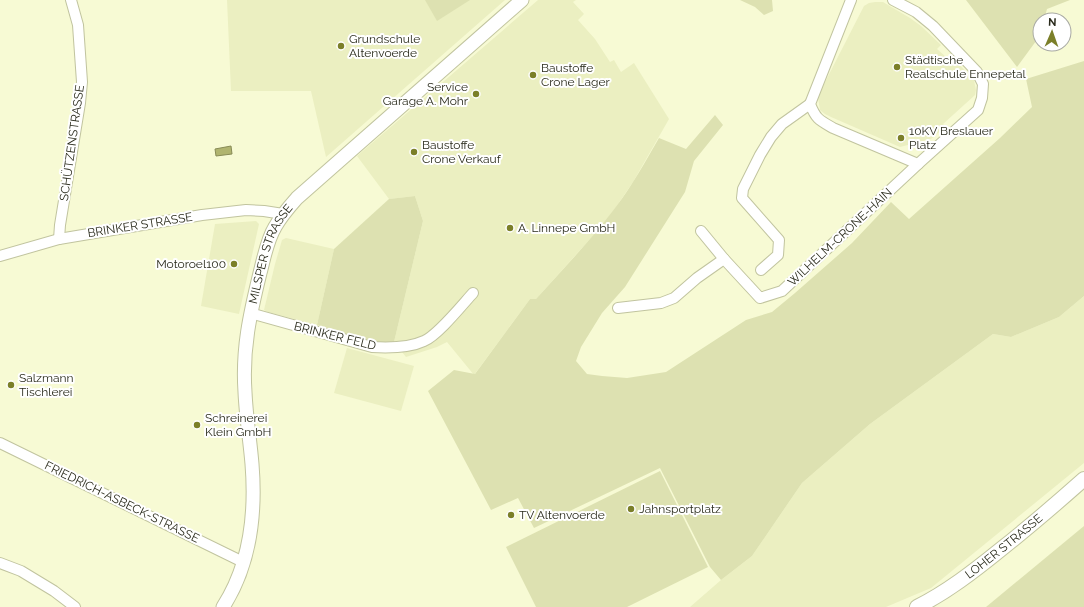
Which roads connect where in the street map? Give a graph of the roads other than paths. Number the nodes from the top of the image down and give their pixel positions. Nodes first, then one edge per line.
1 (71, 0) edge
2 (522, 0) edge
3 (851, 0) edge
4 (893, 0) edge
5 (810, 104) junction
6 (918, 164) junction
7 (283, 214) junction
8 (701, 231) dead end
9 (59, 239) junction
10 (0, 256) edge
11 (724, 259) junction
12 (761, 270) dead end
13 (473, 293) dead end
14 (618, 308) dead end
15 (250, 313) junction
16 (0, 443) edge
17 (1084, 479) edge
18 (243, 562) junction
19 (0, 563) edge
20 (75, 607) edge
21 (223, 607) edge
22 (917, 607) edge

1 - 9 street, SCHÜTZENSTRASSE
2 - 7 street, MILSPER STRASSE
3 - 5 street
4 - 6 street
5 - 6 street
5 - 12 street
6 - 11 street, WILHELM-CRONE-HAIN
7 - 9 street, BRINKER STRASSE
7 - 15 street, MILSPER STRASSE
8 - 11 street, WILHELM-CRONE-HAIN
9 - 10 street, BRINKER STRASSE
11 - 14 street
13 - 15 street, BRINKER FELD
15 - 18 street, MILSPER STRASSE
16 - 18 street, FRIEDRICH-ASBECK-STRASSE
17 - 22 main road, LOHER STRASSE
18 - 21 street, MILSPER STRASSE
19 - 20 street

